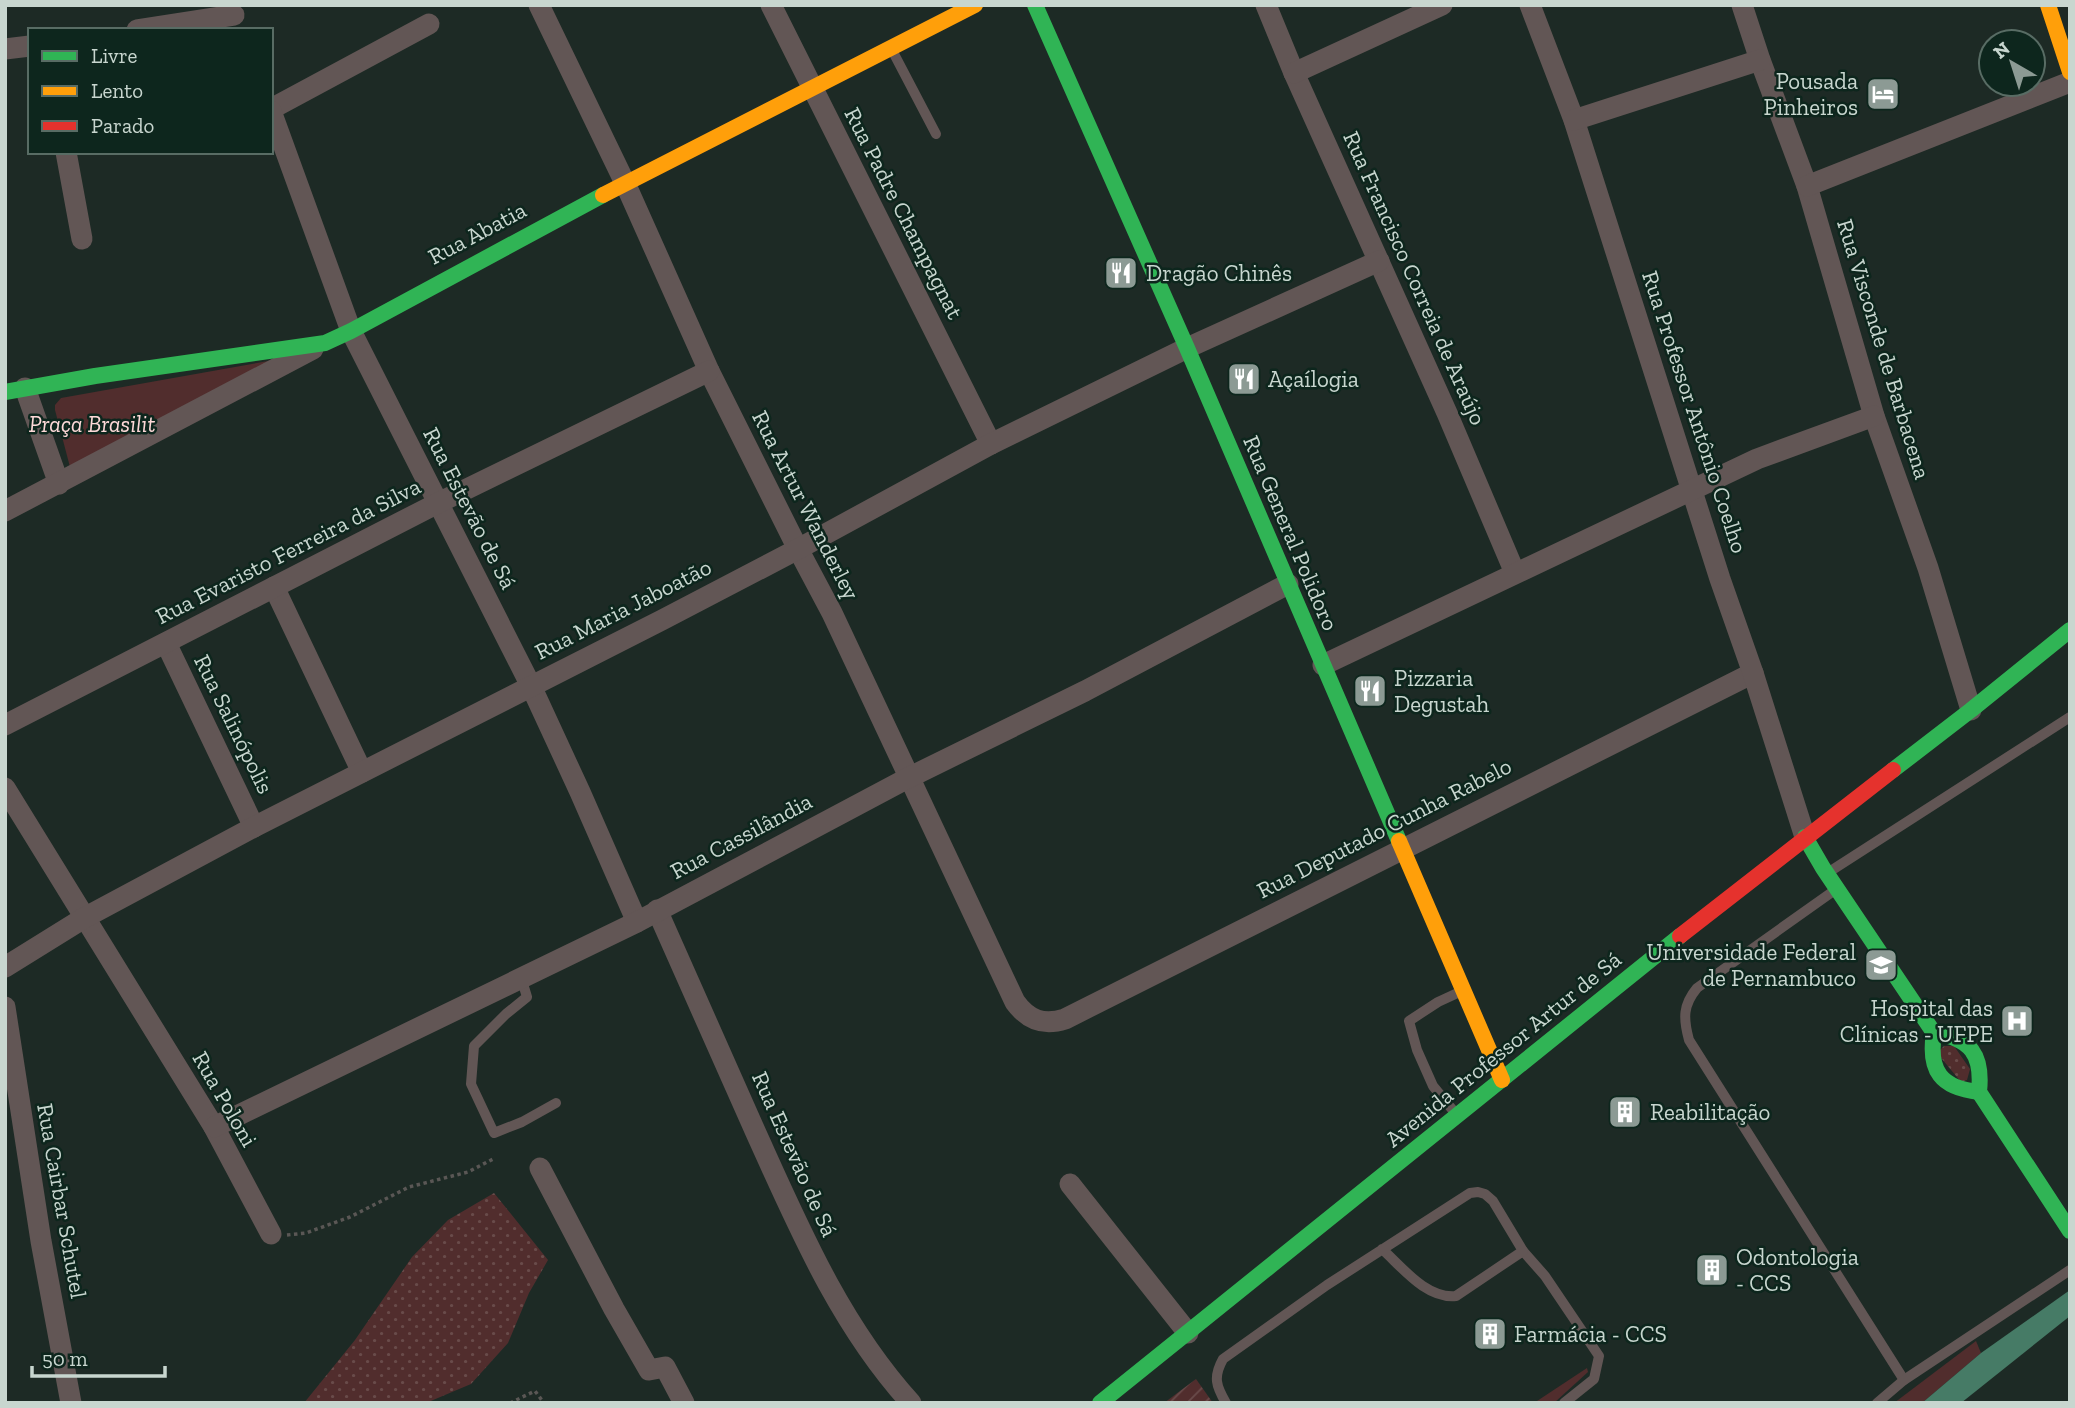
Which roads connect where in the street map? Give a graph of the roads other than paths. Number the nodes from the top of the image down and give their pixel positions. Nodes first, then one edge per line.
1 (539, 5) edge
2 (771, 5) edge
3 (975, 5) edge
4 (1035, 5) edge
5 (1266, 5) edge
6 (1442, 5) edge
7 (1530, 5) edge
8 (1742, 5) edge
9 (2048, 5) edge
10 (232, 13) edge
11 (429, 24) dead end
12 (148, 28) edge
13 (28, 46) edge
14 (891, 48) junction
15 (5, 49) edge
16 (1760, 60) junction
17 (2070, 72) edge
18 (1294, 73) junction
19 (2070, 82) edge
20 (811, 88) junction
21 (273, 109) edge
22 (273, 116) edge
23 (1574, 120) junction
24 (936, 134) dead end
25 (66, 154) edge
26 (625, 183) junction
27 (1807, 186) junction
28 (82, 239) dead end
29 (1378, 261) junction
30 (351, 331) junction
31 (325, 343) junction
32 (1187, 348) junction
33 (709, 371) junction
34 (15, 390) edge
35 (1874, 416) junction
36 (991, 444) junction
37 (59, 484) junction
38 (1692, 490) junction
39 (438, 503) junction
40 (5, 511) edge
41 (798, 549) junction
42 (1515, 573) junction
43 (1288, 584) junction
44 (274, 587) junction
45 (2070, 630) edge
46 (166, 643) junction
47 (1322, 665) junction
48 (1753, 673) junction
49 (531, 686) junction
50 (1972, 710) junction
51 (2070, 717) edge
52 (5, 725) edge
53 (362, 772) junction
54 (908, 778) junction
55 (5, 788) edge
56 (254, 827) junction
57 (1805, 837) junction
58 (1403, 848) junction
59 (1826, 873) junction
60 (1837, 889) junction
61 (657, 910) junction
62 (84, 918) junction
63 (637, 922) junction
64 (5, 967) edge
65 (522, 977) junction
66 (1464, 990) junction
67 (5, 1007) edge
68 (1037, 1021) joint
69 (1934, 1033) junction
70 (1502, 1080) junction
71 (1979, 1092) junction
72 (556, 1103) dead end
73 (1458, 1116) junction
74 (214, 1127) junction
75 (540, 1168) dead end
76 (1070, 1184) dead end
77 (2070, 1231) edge
78 (271, 1234) road end
79 (1382, 1249) junction
80 (1523, 1251) junction
81 (2070, 1270) edge
82 (1188, 1333) junction
83 (1904, 1380) junction
84 (71, 1403) edge
85 (684, 1403) edge
86 (911, 1403) edge
87 (1100, 1403) edge
88 (1226, 1403) edge
89 (1564, 1403) edge
90 (1877, 1403) edge

1 - 26 street, Rua Artur Wanderley
2 - 20 street, Rua Padre Champagnat
3 - 14 street, Rua Abatia
4 - 32 street, Rua General Polidoro
5 - 18 street, Rua Francisco Correia de Araújo
6 - 18 street
7 - 23 street, Rua Professor Antônio Coelho
8 - 16 street, Rua Visconde de Barbacena
9 - 17 street
10 - 12 street
11 - 21 street
13 - 15 street
14 - 20 street, Rua Abatia
14 - 24 lane
16 - 23 street
16 - 27 street, Rua Visconde de Barbacena
18 - 29 street, Rua Francisco Correia de Araújo
19 - 27 street
20 - 26 street, Rua Abatia
20 - 36 street, Rua Padre Champagnat
22 - 30 street, Rua Estevão de Sá
23 - 38 street, Rua Professor Antônio Coelho
25 - 28 street
26 - 30 street, Rua Abatia
26 - 33 street, Rua Artur Wanderley
27 - 35 street, Rua Visconde de Barbacena
29 - 32 street, Rua Maria Jaboatão
29 - 42 street, Rua Francisco Correia de Araújo
30 - 31 street, Rua Abatia
30 - 39 street, Rua Estevão de Sá
31 - 34 street
31 - 37 street, Rua Abatia
32 - 36 street, Rua Maria Jaboatão
32 - 43 street, Rua General Polidoro
33 - 39 street, Rua Evaristo Ferreira da Silva
33 - 41 street, Rua Artur Wanderley
34 - 37 street
35 - 38 street
35 - 50 street, Rua Visconde de Barbacena
36 - 41 street, Rua Maria Jaboatão
37 - 40 street, Rua Abatia
38 - 42 street
38 - 48 street, Rua Professor Antônio Coelho
39 - 44 street, Rua Evaristo Ferreira da Silva
39 - 49 street, Rua Estevão de Sá
41 - 49 street, Rua Maria Jaboatão
41 - 54 street, Rua Artur Wanderley
42 - 47 street
43 - 47 street, Rua General Polidoro
43 - 54 street, Rua Cassilândia
44 - 46 street, Rua Evaristo Ferreira da Silva
44 - 53 street
45 - 50 street, Avenida Professor Artur de Sá
46 - 52 street, Rua Evaristo Ferreira da Silva
46 - 56 street, Rua Salinópolis
47 - 58 street, Rua General Polidoro
48 - 57 street, Rua Professor Antônio Coelho
48 - 58 street, Rua Deputado Cunha Rabelo
49 - 53 street, Rua Maria Jaboatão
49 - 63 street, Rua Estevão de Sá
50 - 57 street, Avenida Professor Artur de Sá
51 - 59 lane
53 - 56 street, Rua Maria Jaboatão
54 - 61 street, Rua Cassilândia
54 - 68 street, Rua Artur Wanderley
55 - 62 street, Rua Poloni
56 - 62 street, Rua Maria Jaboatão
57 - 59 street
57 - 70 street, Avenida Professor Artur de Sá
58 - 66 street, Rua General Polidoro
58 - 68 street, Rua Deputado Cunha Rabelo
59 - 60 street
60 - 69 street
60 - 83 lane
61 - 63 street, Rua Cassilândia
61 - 86 street, Rua Estevão de Sá
62 - 64 street, Rua Maria Jaboatão
62 - 74 street, Rua Poloni
63 - 65 street, Rua Cassilândia
65 - 72 lane
65 - 74 street, Rua Cassilândia
66 - 70 street, Rua General Polidoro
66 - 73 lane
67 - 84 street, Rua Cairbar Schutel
69 - 71 street
69 - 71 street
70 - 73 street, Avenida Professor Artur de Sá
71 - 77 street
73 - 82 street, Avenida Professor Artur de Sá
74 - 78 street, Rua Poloni
75 - 85 street
76 - 82 street
79 - 80 lane
79 - 80 lane
79 - 88 lane
80 - 89 lane
81 - 83 lane
82 - 87 street, Avenida Professor Artur de Sá
83 - 90 lane

